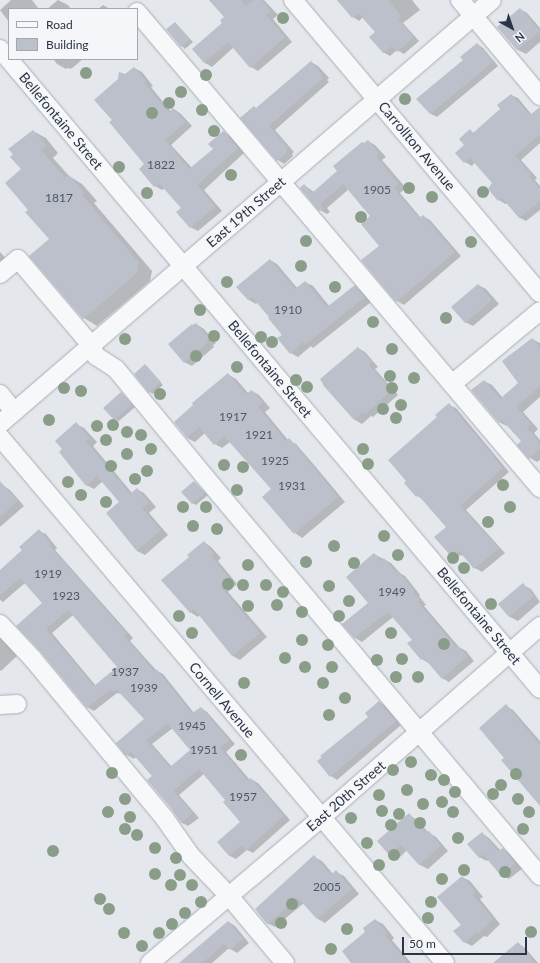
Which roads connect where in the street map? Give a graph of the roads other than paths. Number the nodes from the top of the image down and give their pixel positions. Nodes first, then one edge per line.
1 (127, 0) edge
2 (294, 0) edge
3 (460, 0) edge
4 (492, 0) edge
5 (133, 8) edge
6 (138, 13) edge
7 (473, 16) junction
8 (0, 49) edge
9 (8, 58) edge
10 (9, 60) edge
11 (540, 96) edge
12 (377, 99) junction
13 (280, 182) junction
14 (183, 266) junction
15 (0, 274) edge
16 (540, 293) edge
17 (540, 311) edge
18 (90, 345) junction
19 (452, 384) junction
20 (0, 394) edge
21 (14, 411) junction
22 (0, 424) edge
23 (0, 437) edge
24 (540, 488) edge
25 (0, 624) edge
26 (540, 626) edge
27 (510, 653) junction
28 (540, 689) edge
29 (419, 732) junction
30 (322, 817) junction
31 (540, 876) edge
32 (229, 896) junction
33 (150, 963) edge
34 (285, 963) edge
35 (444, 963) edge

1 - 5 street
2 - 12 street, Carrollton Avenue
3 - 7 street
4 - 7 street, East 19th Street
6 - 13 street
7 - 11 street
7 - 12 street, East 19th Street
8 - 9 street, Bellefontaine Street
10 - 14 street, Bellefontaine Street
12 - 13 street, East 19th Street
12 - 16 street, Carrollton Avenue
13 - 14 street, East 19th Street
13 - 19 street
14 - 18 street, East 19th Street
14 - 27 street, Bellefontaine Street
15 - 18 street
17 - 19 street
18 - 21 street, East 19th Street
18 - 29 street
19 - 24 street
20 - 21 street
21 - 22 street, East 19th Street
23 - 30 street, Cornell Avenue
25 - 32 street
26 - 27 street, East 20th Street
27 - 28 street, Bellefontaine Street
27 - 29 street, East 20th Street
29 - 30 street, East 20th Street
29 - 31 street
30 - 32 street, East 20th Street
30 - 35 street, Cornell Avenue
32 - 33 street, East 20th Street
32 - 34 street

